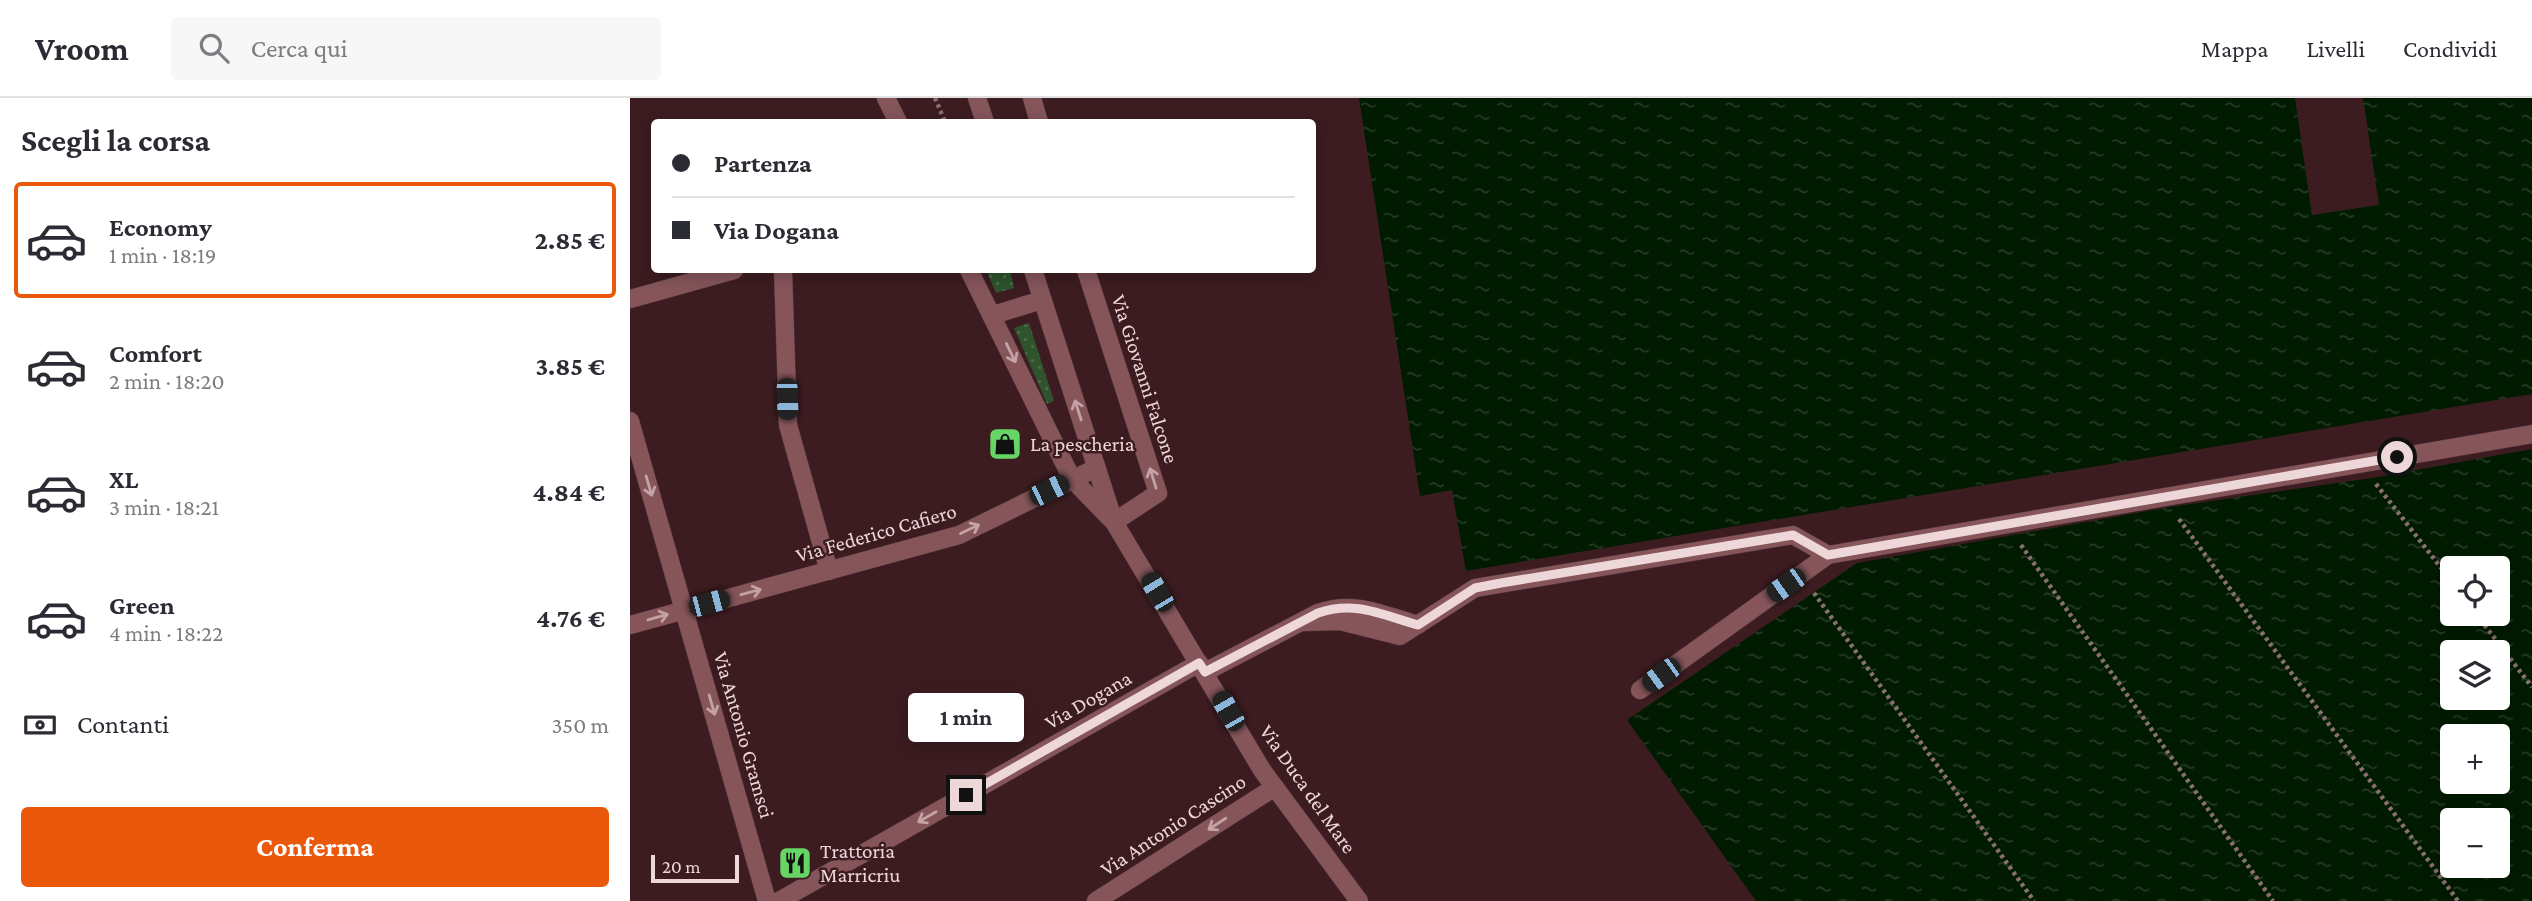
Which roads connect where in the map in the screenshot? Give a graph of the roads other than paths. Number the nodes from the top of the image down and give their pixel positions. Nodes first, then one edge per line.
1 (886, 98) edge
2 (977, 98) edge
3 (1032, 98) edge
4 (896, 119) edge
5 (984, 119) edge
6 (1039, 119) edge
7 (723, 273) edge
8 (783, 273) edge
9 (972, 273) edge
10 (1033, 273) edge
11 (1087, 273) edge
12 (630, 299) edge
13 (1042, 300) junction
14 (993, 316) junction
15 (630, 421) edge
16 (2532, 434) edge
17 (1096, 468) junction
18 (1072, 479) junction
19 (1114, 522) junction
20 (1828, 555) junction
21 (829, 571) junction
22 (685, 609) junction
23 (1304, 622) junction
24 (630, 625) edge
25 (1418, 625) junction
26 (1202, 667) junction
27 (1640, 690) dead end
28 (1275, 787) junction
29 (767, 901) edge
30 (779, 901) edge
31 (1096, 901) edge
32 (1359, 901) edge

1 - 4 street
2 - 5 street
3 - 6 street
7 - 12 street
8 - 21 street
9 - 14 street, Via Duca del Mare
10 - 13 street, Via Duca del Mare
19 -> 11 street, Via Giovanni Falcone
13 - 14 street
17 -> 13 street, Via Duca del Mare
14 -> 18 street, Via Duca del Mare
15 -> 22 street, Via Antonio Gramsci
16 - 20 street
17 - 18 street, Via Federico Cafiero
17 - 19 street, Via Duca del Mare
18 - 19 street, Via Duca del Mare
21 -> 18 street, Via Federico Cafiero
19 - 26 street, Via Duca del Mare
20 - 25 street
20 - 27 street
22 -> 21 street, Via Federico Cafiero
24 -> 22 street, Via Federico Cafiero
22 -> 29 street, Via Antonio Gramsci
23 - 25 street
23 - 25 street, Via Dogana
23 - 26 street, Via Dogana
26 - 28 street, Via Duca del Mare
26 -> 30 street, Via Dogana
28 -> 31 street, Via Antonio Cascino
28 - 32 street, Via Duca del Mare

